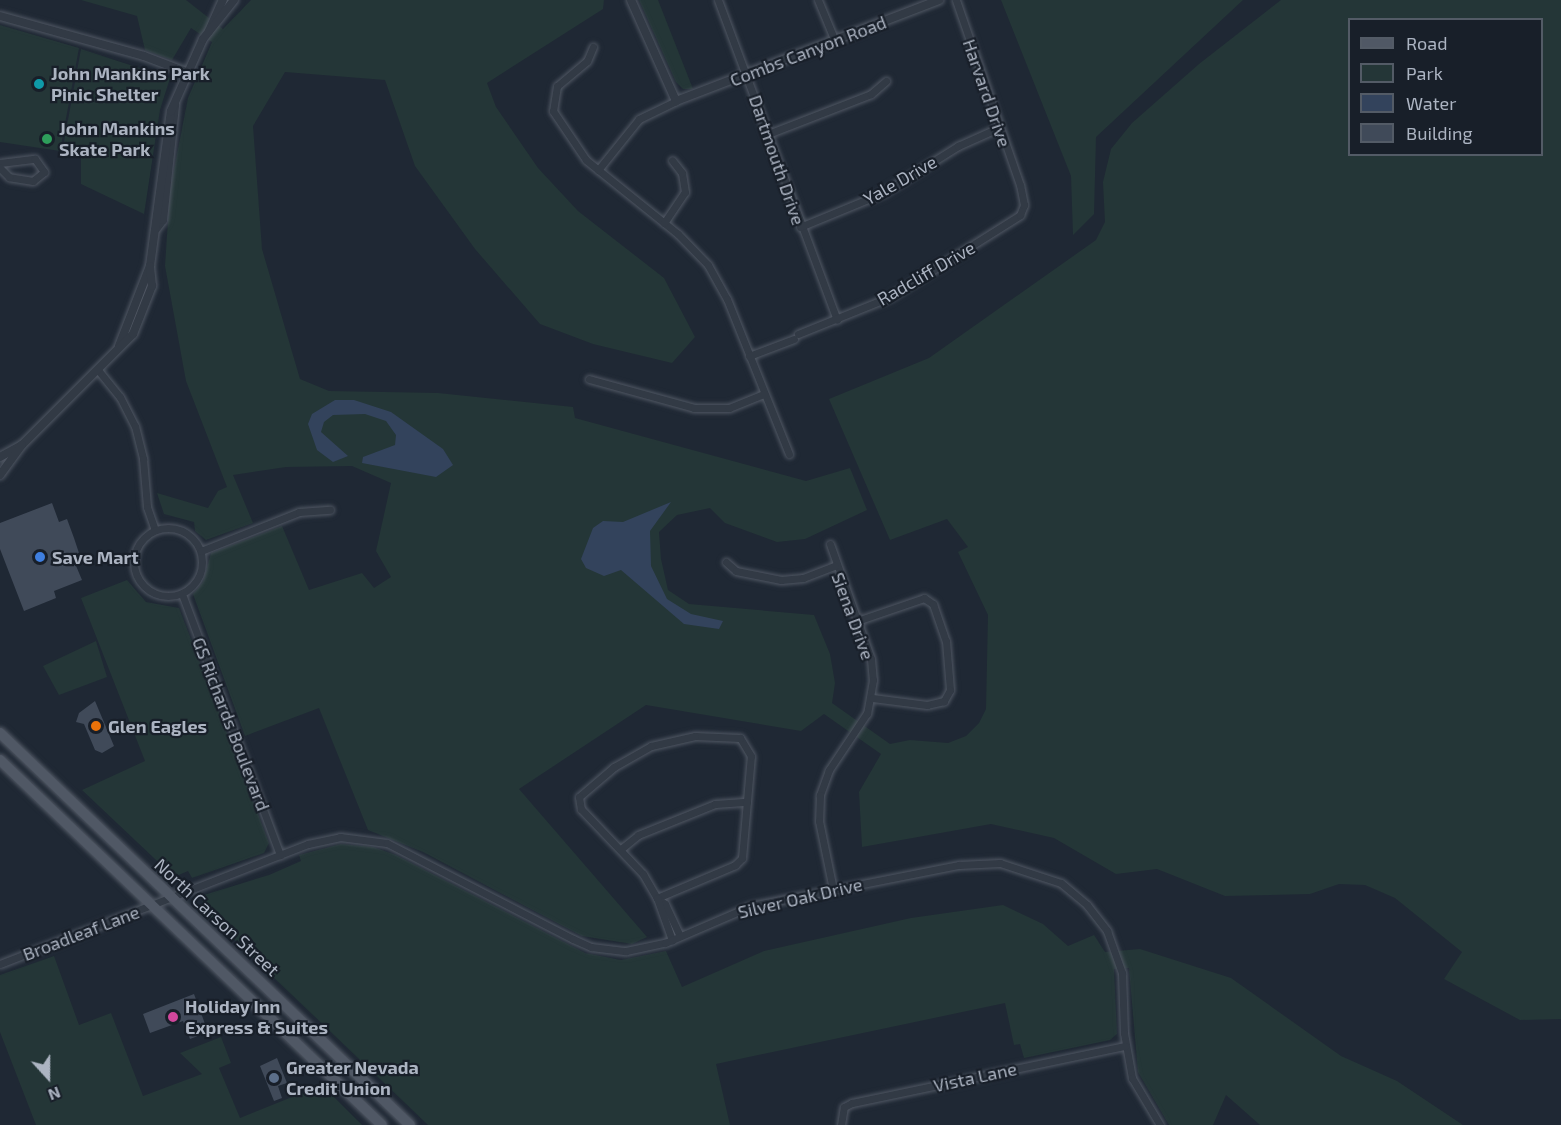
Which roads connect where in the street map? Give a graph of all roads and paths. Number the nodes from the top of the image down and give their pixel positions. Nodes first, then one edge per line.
1 (223, 0) edge
2 (234, 0) edge
3 (632, 0) edge
4 (718, 0) edge
5 (818, 0) edge
6 (939, 0) edge
7 (956, 0) edge
8 (0, 16) edge
9 (208, 31) junction
10 (835, 41) junction
11 (593, 47) dead end
12 (186, 72) junction
13 (747, 75) junction
14 (886, 81) dead end
15 (676, 101) junction
16 (998, 128) junction
17 (768, 134) junction
18 (672, 160) dead end
19 (0, 163) edge
20 (0, 168) edge
21 (598, 170) junction
22 (1020, 185) joint
23 (664, 223) junction
24 (800, 227) junction
25 (837, 320) junction
26 (749, 356) junction
27 (98, 370) junction
28 (589, 379) dead end
29 (764, 394) junction
30 (22, 445) junction
31 (789, 454) dead end
32 (0, 457) edge
33 (0, 476) edge
34 (330, 510) dead end
35 (155, 530) junction
36 (830, 544) dead end
37 (201, 551) junction
38 (726, 562) dead end
39 (835, 566) junction
40 (182, 594) junction
41 (857, 621) junction
42 (872, 698) junction
43 (0, 733) edge
44 (0, 760) edge
45 (32, 763) junction
46 (16, 776) junction
47 (747, 801) junction
48 (621, 849) junction
49 (280, 855) junction
50 (833, 889) junction
51 (657, 898) junction
52 (162, 901) junction
53 (680, 936) junction
54 (672, 940) junction
55 (0, 964) edge
56 (1125, 1046) junction
57 (382, 1125) edge
58 (410, 1125) edge
59 (840, 1125) edge
60 (1160, 1125) edge

1 - 9 street
2 - 9 street
3 - 15 street
4 - 13 street, Dartmouth Drive
5 - 10 street
6 - 10 street, Combs Canyon Road
7 - 16 street, Harvard Drive
8 - 12 street
9 - 12 street
10 - 13 street, Combs Canyon Road
11 - 21 street
12 - 27 street
13 - 15 street, Combs Canyon Road
13 - 17 street, Dartmouth Drive
14 - 17 street
15 - 21 street
16 - 22 street, Harvard Drive
16 - 24 street, Yale Drive
17 - 24 street, Dartmouth Drive
18 - 23 street
19 - 20 street
21 - 23 street
22 - 25 street, Radcliff Drive
23 - 26 street
24 - 25 street, Dartmouth Drive
25 - 26 street, Radcliff Drive
26 - 29 street
27 - 30 street
27 - 35 street
28 - 29 street
29 - 31 street
30 - 32 street
30 - 33 street
34 - 37 street
35 - 37 street
35 - 40 street
36 - 39 street, Siena Drive
37 - 40 street
38 - 39 street
39 - 41 street, Siena Drive
40 - 49 street, GS Richards Boulevard
41 - 42 street, Siena Drive
41 - 42 street
42 - 50 street, Siena Drive
43 - 45 main road, North Carson Street
44 - 46 main road, North Carson Street
45 - 46 main road
45 - 52 main road, North Carson Street
46 - 52 main road, North Carson Street
47 - 48 street
47 - 48 street
47 - 51 street
48 - 51 street
49 - 52 street, Silver Oak Drive
49 - 54 street, Silver Oak Drive
50 - 53 street, Silver Oak Drive
50 - 56 street, Silver Oak Drive
51 - 53 street
51 - 54 street
52 - 55 street, Broadleaf Lane
52 - 57 main road, North Carson Street
52 - 58 main road, North Carson Street
53 - 54 street, Silver Oak Drive
56 - 59 street, Vista Lane
56 - 60 street, Silver Oak Drive

